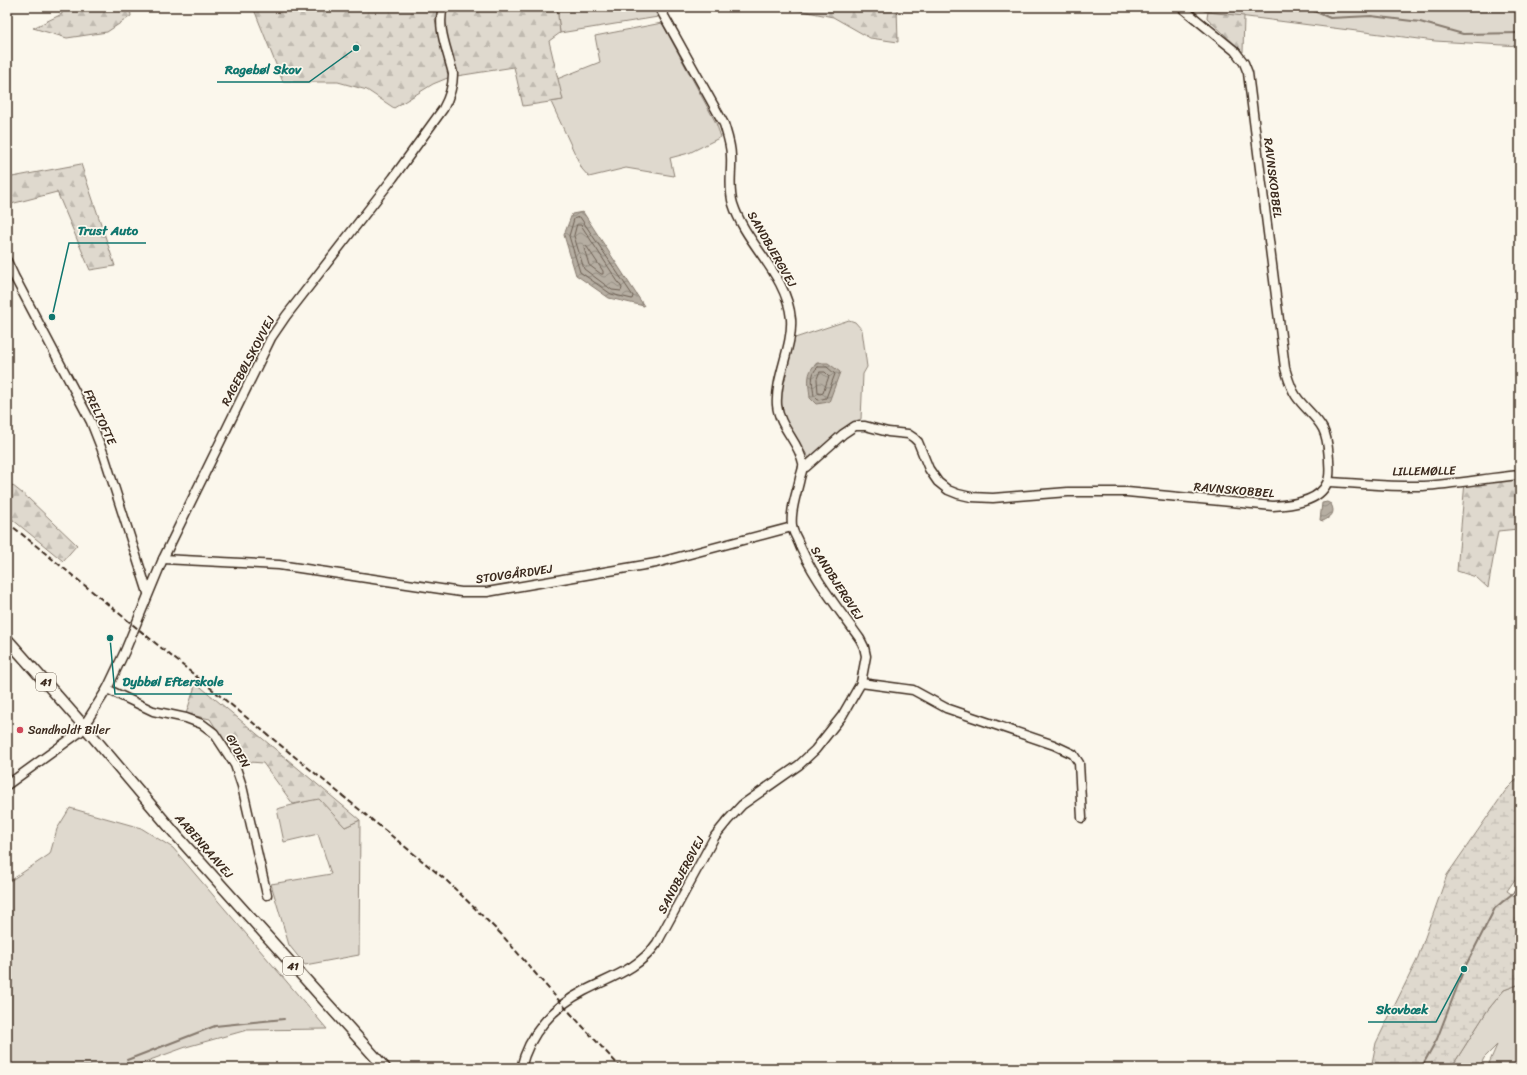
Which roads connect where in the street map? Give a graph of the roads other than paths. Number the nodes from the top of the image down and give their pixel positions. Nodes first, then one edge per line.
1 (443, 7) edge
2 (659, 7) edge
3 (1181, 7) edge
4 (7, 261) edge
5 (803, 468) junction
6 (1520, 476) edge
7 (1328, 482) junction
8 (792, 526) junction
9 (163, 559) junction
10 (148, 593) junction
11 (7, 638) edge
12 (861, 683) junction
13 (107, 690) junction
14 (82, 729) junction
15 (7, 785) edge
16 (1082, 818) dead end
17 (267, 895) dead end
18 (385, 1068) edge
19 (521, 1068) edge

1 - 9 street, RAGEBØLSKOVVEJ
2 - 5 street, SANDBJERGVEJ
3 - 7 street, RAVNSKOBBEL
4 - 10 street, FRELTOFTE
5 - 7 street, RAVNSKOBBEL
5 - 8 street, SANDBJERGVEJ
6 - 7 street, LILLEMØLLE
8 - 9 street, STOVGÅRDVEJ
8 - 12 street, SANDBJERGVEJ
9 - 10 street, RAGEBØLSKOVVEJ
10 - 13 street, RAGEBØLSKOVVEJ
11 - 14 main road, AABENRAAVEJ / 41
12 - 16 street
12 - 19 street, SANDBJERGVEJ
13 - 14 street, RAGEBØLSKOVVEJ
13 - 17 street, GYDEN
14 - 15 street
14 - 18 main road, AABENRAAVEJ / 41

